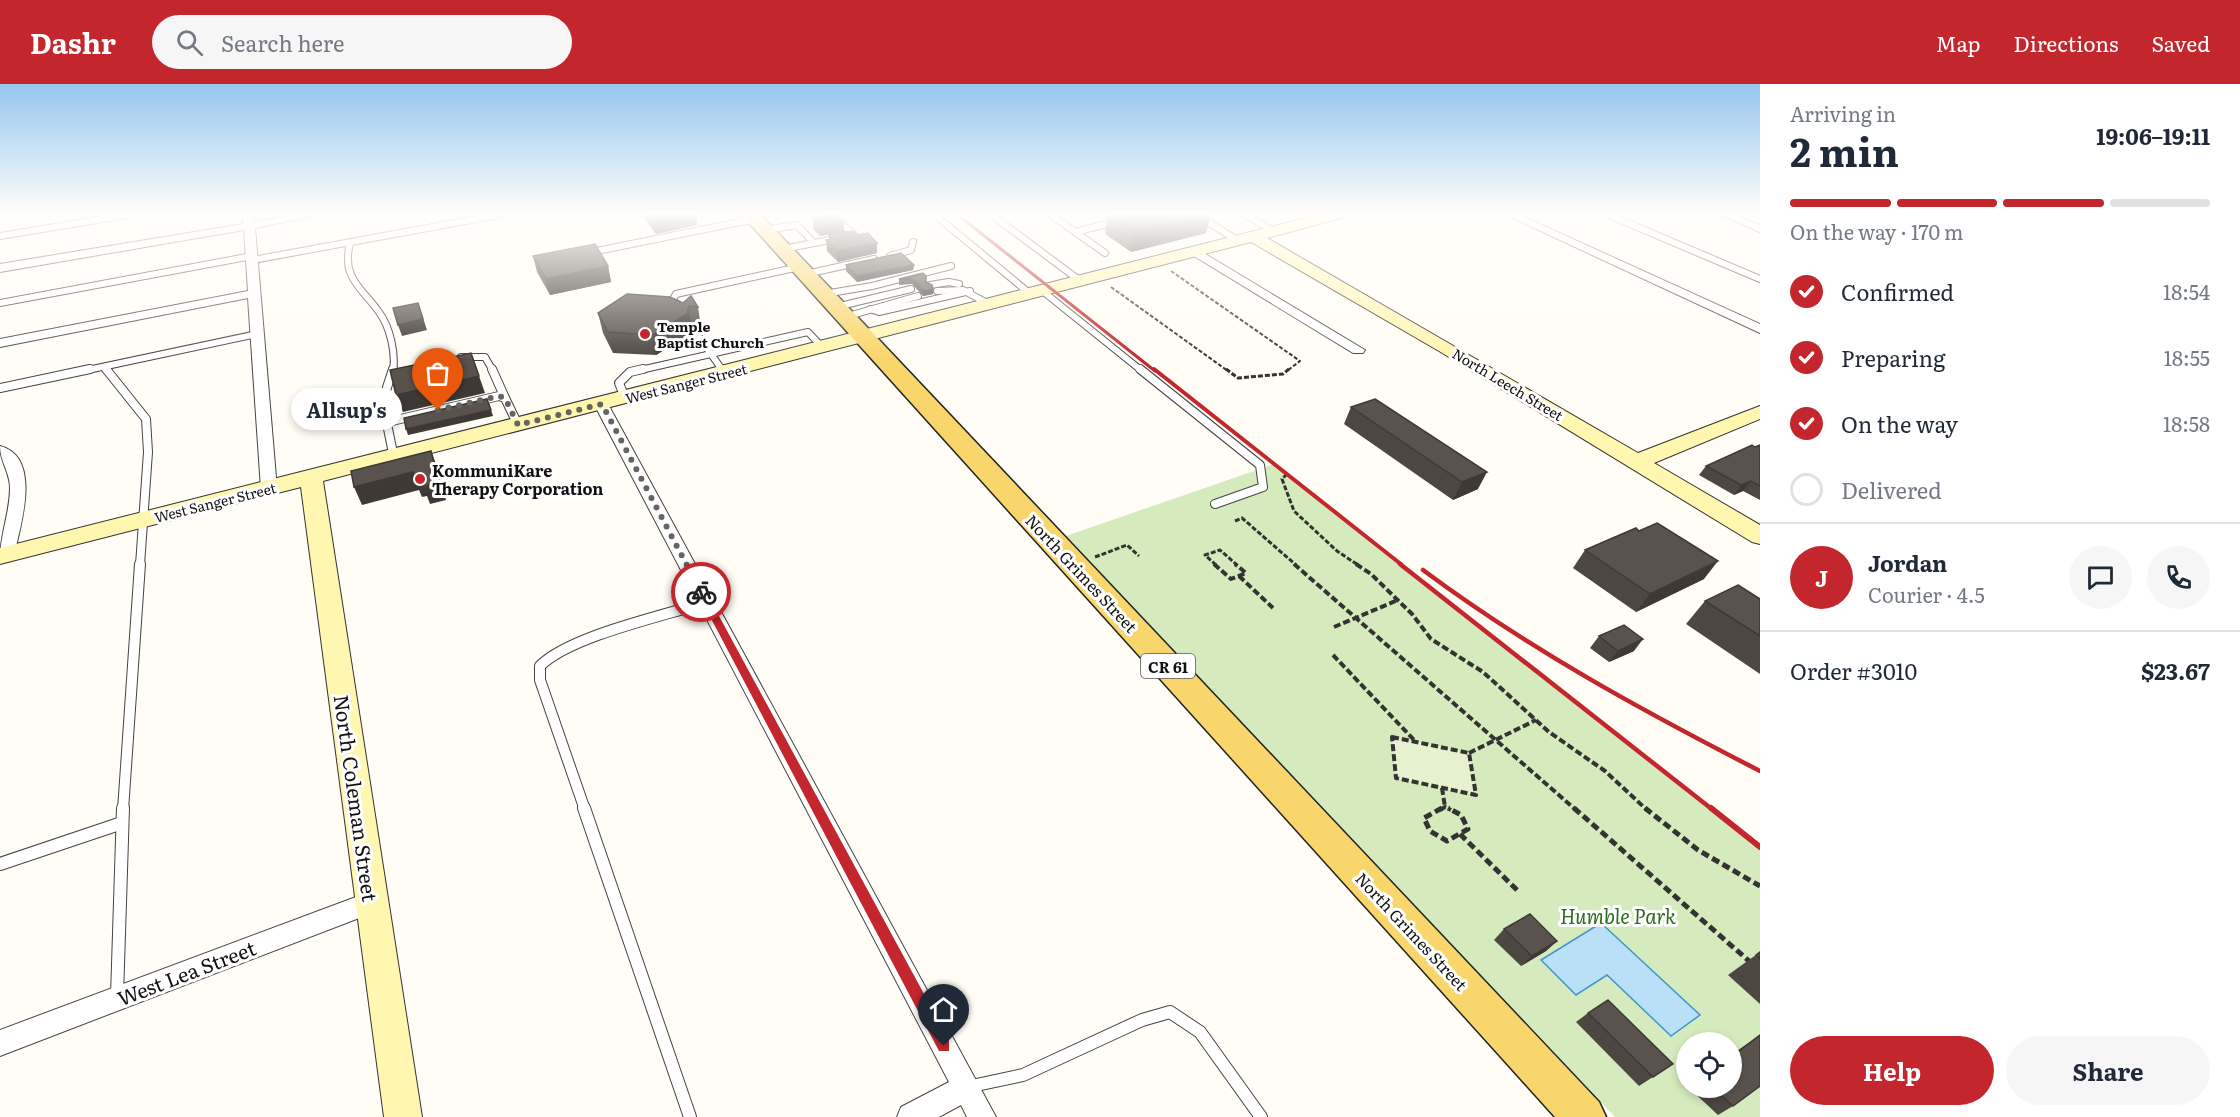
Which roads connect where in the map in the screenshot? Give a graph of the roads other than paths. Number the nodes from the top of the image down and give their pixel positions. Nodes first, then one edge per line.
1 (25, 263) edge
2 (224, 263) edge
3 (253, 263) edge
4 (349, 263) edge
5 (689, 263) edge
6 (852, 263) edge
7 (998, 263) edge
8 (1065, 263) edge
9 (1143, 263) edge
10 (1213, 263) edge
11 (1291, 263) edge
12 (1616, 263) edge
13 (1723, 263) edge
14 (951, 266) dead end
15 (0, 268) edge
16 (809, 272) edge
17 (1087, 278) junction
18 (1760, 279) edge
19 (930, 285) edge
20 (911, 289) dead end
21 (969, 290) junction
22 (937, 291) dead end
23 (1034, 291) junction
24 (256, 293) junction
25 (918, 296) dead end
26 (0, 303) edge
27 (987, 303) junction
28 (686, 318) edge
29 (1760, 329) edge
30 (694, 330) dead end
31 (257, 334) junction
32 (0, 343) edge
33 (823, 348) junction
34 (1358, 350) dead end
35 (712, 355) junction
36 (457, 358) edge
37 (104, 367) junction
38 (404, 370) edge
39 (393, 372) junction
40 (725, 373) junction
41 (0, 388) edge
42 (505, 398) junction
43 (625, 398) junction
44 (602, 404) junction
45 (1760, 412) edge
46 (392, 421) junction
47 (518, 425) junction
48 (0, 450) edge
49 (394, 458) junction
50 (1636, 462) junction
51 (311, 479) junction
52 (269, 489) junction
53 (1215, 504) dead end
54 (144, 520) junction
55 (1760, 536) edge
56 (3, 556) edge
57 (707, 602) junction
58 (122, 823) junction
59 (0, 864) edge
60 (372, 902) junction
61 (117, 999) junction
62 (0, 1043) edge
63 (967, 1088) junction
64 (403, 1117) edge
65 (690, 1117) edge
66 (911, 1117) edge
67 (982, 1117) edge
68 (1261, 1117) edge
69 (1584, 1117) edge

1 - 15 street
2 - 26 lane
3 - 24 street
4 - 39 lane
5 - 16 lane
6 - 16 lane
7 - 23 lane
8 - 17 lane
9 - 17 main road, West Sanger Street
10 - 34 street
11 - 50 main road, North Leech Street
12 - 29 street
13 - 18 lane
14 - 16 lane
16 - 20 lane
16 - 21 lane
16 - 25 lane
16 - 27 main road, West Sanger Street
16 - 28 lane
16 - 33 main road, West Sanger Street
16 - 69 main road, North Grimes Street / CR 61
17 - 23 main road, West Sanger Street
19 - 21 lane
21 - 22 lane
21 - 27 lane
23 - 27 main road, West Sanger Street
23 - 53 lane
24 - 31 street
24 - 32 street
30 - 35 lane
31 - 37 lane
31 - 52 street
33 - 35 lane
33 - 40 main road, West Sanger Street
35 - 40 lane
35 - 43 lane
36 - 42 lane
37 - 41 lane
37 - 54 lane
38 - 39 lane
39 - 46 lane
40 - 43 main road, West Sanger Street
42 - 46 lane
42 - 47 lane
43 - 44 main road, West Sanger Street
44 - 47 main road, West Sanger Street
44 - 57 street
45 - 50 main road
46 - 49 lane
47 - 49 main road, West Sanger Street
48 - 56 street
49 - 51 main road, West Sanger Street
50 - 55 main road, North Leech Street
51 - 52 main road, West Sanger Street
51 - 60 main road, North Coleman Street
52 - 54 main road, West Sanger Street
54 - 56 main road, West Sanger Street
54 - 58 lane
57 - 63 street
57 - 65 lane
58 - 59 lane
58 - 61 lane
60 - 61 street, West Lea Street
60 - 64 main road, North Coleman Street
61 - 62 street, West Lea Street
63 - 66 street
63 - 67 street
63 - 68 lane

